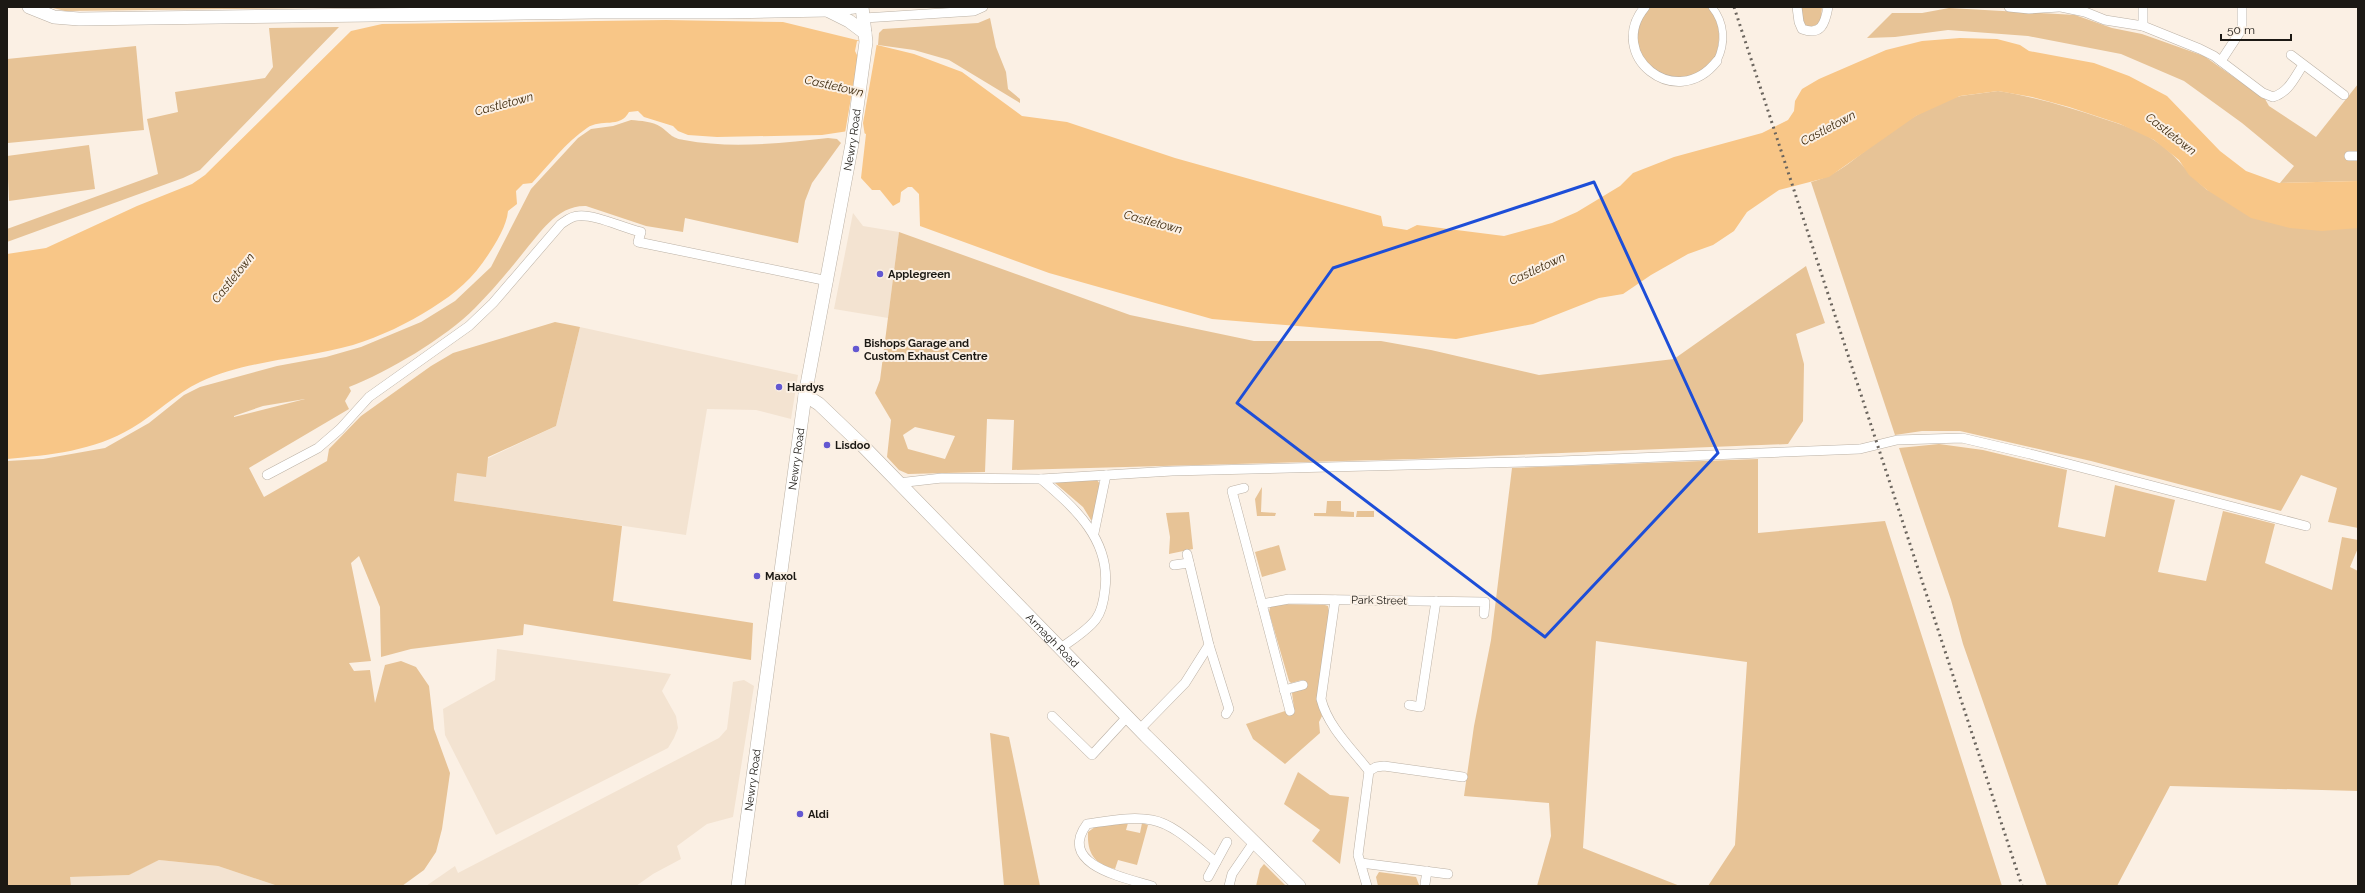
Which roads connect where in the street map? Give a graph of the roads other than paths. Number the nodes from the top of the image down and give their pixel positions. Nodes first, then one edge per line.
1 (29, 7) edge
2 (690, 7) edge
3 (854, 7) edge
4 (983, 7) edge
5 (1645, 7) edge
6 (1712, 7) edge
7 (1797, 7) edge
8 (1828, 7) edge
9 (2009, 7) edge
10 (2055, 7) edge
11 (2060, 7) edge
12 (2143, 7) edge
13 (2242, 7) edge
14 (825, 9) edge
15 (669, 12) junction
16 (863, 13) edge
17 (2143, 26) junction
18 (866, 38) junction
19 (2291, 56) dead end
20 (1716, 61) joint
21 (2221, 61) junction
22 (2303, 65) junction
23 (2344, 95) dead end
24 (828, 281) junction
25 (805, 395) junction
26 (267, 475) dead end
27 (1106, 475) junction
28 (1040, 479) junction
29 (898, 482) junction
30 (1244, 488) dead end
31 (2306, 526) dead end
32 (1094, 533) junction
33 (1174, 565) dead end
34 (1335, 600) junction
35 (1436, 601) junction
36 (1262, 604) junction
37 (1484, 614) dead end
38 (1209, 645) junction
39 (1061, 648) junction
40 (1303, 685) dead end
41 (1284, 690) junction
42 (1410, 705) dead end
43 (1290, 711) dead end
44 (1226, 714) dead end
45 (1052, 716) dead end
46 (1127, 717) junction
47 (1140, 729) junction
48 (1370, 771) junction
49 (1463, 777) dead end
50 (1227, 842) dead end
51 (1254, 842) junction
52 (1216, 862) junction
53 (1360, 864) junction
54 (1427, 871) junction
55 (1448, 874) dead end
56 (1208, 877) dead end
57 (1425, 884) dead end
58 (738, 886) edge
59 (1152, 886) edge
60 (1229, 886) edge
61 (1299, 886) edge
62 (1367, 886) edge

1 - 15 main road
2 - 15 main road
3 - 14 main road
4 - 16 street
5 - 20 street
6 - 20 street
7 - 8 street
9 - 10 street
10 - 11 street
11 - 17 street
12 - 17 street
13 - 21 street
14 - 15 main road
14 - 18 main road
16 - 18 main road, Newry Road
17 - 21 street
18 - 24 main road, Newry Road
19 - 22 street
21 - 22 street
22 - 23 street
24 - 25 main road, Newry Road
24 - 26 street
25 - 29 main road, Armagh Road
25 - 58 main road, Newry Road
27 - 28 street
27 - 31 street
27 - 32 street
28 - 29 street
28 - 32 street
29 - 39 main road, Armagh Road
30 - 36 street
32 - 39 street
33 - 38 street
34 - 35 street, Park Street
34 - 36 street, Park Street
34 - 48 street
35 - 37 street, Park Street
35 - 42 street
36 - 41 street
38 - 44 street
38 - 47 street
39 - 46 main road, Armagh Road
40 - 41 street
41 - 43 street
45 - 46 street
46 - 47 main road, Armagh Road
47 - 51 main road, Armagh Road
48 - 49 street
48 - 53 street
50 - 52 street
51 - 60 street
51 - 61 main road, Armagh Road
52 - 56 street
52 - 59 street
53 - 54 street
53 - 62 street
54 - 55 street
54 - 57 street

